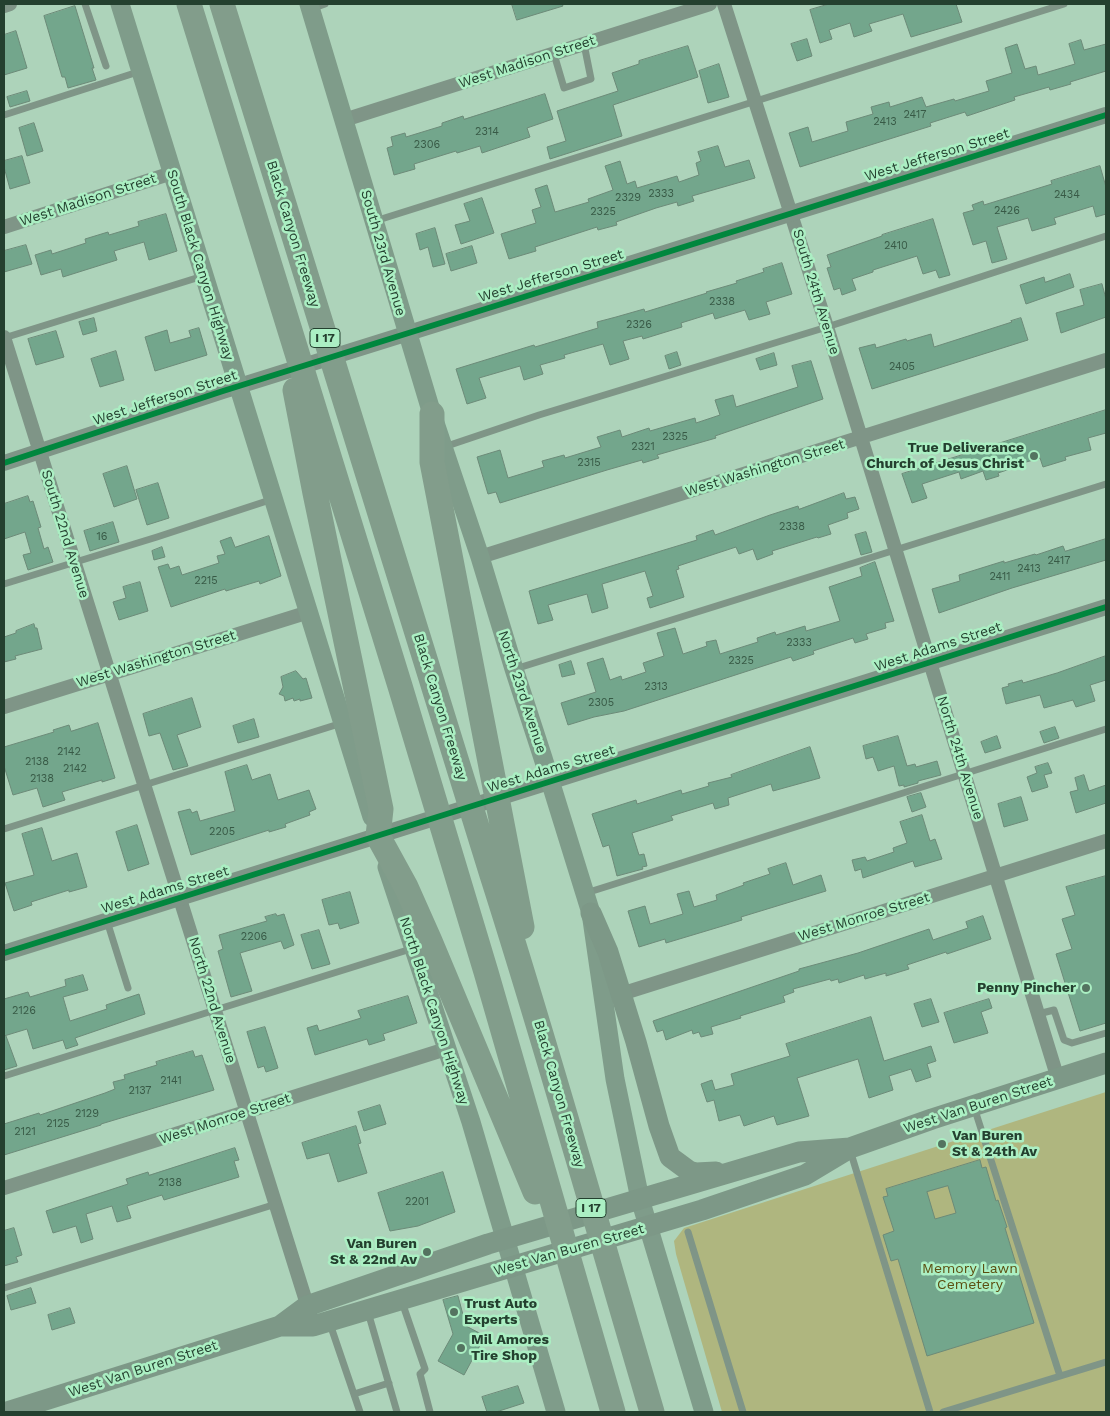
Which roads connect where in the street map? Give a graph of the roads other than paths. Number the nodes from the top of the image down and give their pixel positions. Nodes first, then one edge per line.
1 (10, 4) edge
2 (85, 4) edge
3 (120, 4) edge
4 (189, 4) edge
5 (222, 4) edge
6 (710, 4) edge
7 (724, 4) edge
8 (1064, 4) edge
9 (315, 5) edge
10 (4, 6) edge
11 (584, 44) junction
12 (554, 54) junction
13 (106, 66) dead end
14 (141, 71) junction
15 (756, 100) junction
16 (4, 115) edge
17 (1106, 115) edge
18 (344, 120) junction
19 (172, 173) junction
20 (791, 214) junction
21 (374, 221) junction
22 (4, 227) edge
23 (1106, 236) edge
24 (204, 276) junction
25 (827, 327) junction
26 (407, 333) junction
27 (4, 337) edge
28 (293, 340) junction
29 (1106, 360) edge
30 (238, 387) junction
31 (432, 414) junction
32 (860, 438) junction
33 (444, 447) junction
34 (40, 451) junction
35 (4, 463) edge
36 (1106, 484) edge
37 (273, 499) junction
38 (895, 549) junction
39 (480, 558) junction
40 (73, 562) junction
41 (4, 584) edge
42 (1106, 607) edge
43 (309, 612) junction
44 (930, 663) junction
45 (514, 669) junction
46 (110, 674) junction
47 (4, 707) edge
48 (343, 723) junction
49 (1106, 729) edge
50 (965, 774) junction
51 (550, 782) junction
52 (144, 785) junction
53 (4, 829) edge
54 (388, 833) junction
55 (1106, 841) edge
56 (996, 875) junction
57 (180, 899) junction
58 (587, 903) junction
59 (107, 922) junction
60 (414, 948) junction
61 (4, 953) edge
62 (128, 988) dead end
63 (621, 994) junction
64 (533, 1004) junction
65 (214, 1010) junction
66 (1038, 1014) junction
67 (1106, 1033) edge
68 (1064, 1040) junction
69 (1048, 1046) junction
70 (446, 1049) junction
71 (1106, 1063) edge
72 (4, 1076) edge
73 (1058, 1079) junction
74 (974, 1106) junction
75 (247, 1112) junction
76 (850, 1148) junction
77 (736, 1171) junction
78 (4, 1188) edge
79 (633, 1202) junction
80 (276, 1204) junction
81 (640, 1230) junction
82 (688, 1232) dead end
83 (506, 1239) junction
84 (514, 1266) junction
85 (572, 1270) junction
86 (4, 1288) edge
87 (401, 1299) junction
88 (367, 1310) junction
89 (317, 1318) junction
90 (1106, 1362) edge
91 (1060, 1376) junction
92 (388, 1384) junction
93 (354, 1394) junction
94 (7, 1412) edge
95 (360, 1412) edge
96 (397, 1412) edge
97 (430, 1412) edge
98 (556, 1412) edge
99 (613, 1412) edge
100 (652, 1412) edge
101 (704, 1412) edge
102 (743, 1412) edge
103 (930, 1412) edge
104 (943, 1412) edge

1 - 10 street
2 - 13 lane
3 - 14 main road, South Black Canyon Highway
4 - 28 highway, I 17
5 - 64 highway, Black Canyon Freeway / I 17
6 - 11 street, West Madison Street
7 - 15 street, South 24th Avenue
8 - 15 lane
9 - 18 main road, South 23rd Avenue
11 - 12 street, West Madison Street
11 - 12 lane
12 - 18 street, West Madison Street
14 - 16 lane
14 - 19 main road, South Black Canyon Highway
15 - 20 street, South 24th Avenue
15 - 21 lane
17 - 20 street, West Jefferson Street
18 - 21 main road, South 23rd Avenue
19 - 22 street, West Madison Street
19 - 24 main road, South Black Canyon Highway
20 - 25 street, South 24th Avenue
20 - 26 street, West Jefferson Street
21 - 26 main road, South 23rd Avenue
23 - 25 lane
24 - 27 lane
24 - 30 main road, South Black Canyon Highway
25 - 32 street, South 24th Avenue
25 - 33 lane
26 - 30 street, West Jefferson Street
26 - 31 main road, South 23rd Avenue
27 - 34 street, South 22nd Avenue
28 - 54 highway
28 - 85 highway, I 17
29 - 32 street, West Washington Street
30 - 34 street, West Jefferson Street
30 - 37 main road, South Black Canyon Highway
31 - 33 main road, South 23rd Avenue
31 - 64 highway
32 - 38 street, North 24th Avenue
32 - 39 street, West Washington Street
33 - 39 main road, South 23rd Avenue
34 - 35 street, West Jefferson Street
34 - 40 street, South 22nd Avenue
36 - 38 lane
37 - 40 lane
37 - 43 main road, South Black Canyon Highway
38 - 44 street, North 24th Avenue
38 - 45 lane
39 - 45 main road, North 23rd Avenue
40 - 41 lane
40 - 46 street, South 22nd Avenue
42 - 44 street, West Adams Street
43 - 46 street, West Washington Street
43 - 48 main road, North Black Canyon Highway
44 - 50 street, North 24th Avenue
44 - 51 street, West Adams Street
45 - 51 main road, North 23rd Avenue
46 - 47 street, West Washington Street
46 - 52 street, North 22nd Avenue
48 - 52 lane
48 - 54 main road, North Black Canyon Highway
49 - 50 lane
50 - 56 street, North 24th Avenue
50 - 58 lane
51 - 54 street, West Adams Street
51 - 58 main road, North 23rd Avenue
52 - 53 lane
52 - 57 street, North 22nd Avenue
54 - 57 street, West Adams Street
54 - 60 main road, North Black Canyon Highway
54 - 85 highway
55 - 56 street, West Monroe Street
56 - 63 street, West Monroe Street
56 - 66 street, North 24th Avenue
57 - 59 street, West Adams Street
57 - 65 street, North 22nd Avenue
58 - 63 main road
58 - 79 main road
59 - 61 street, West Adams Street
59 - 62 lane
60 - 65 lane
60 - 70 main road, North Black Canyon Highway
63 - 77 main road
64 - 100 highway, Black Canyon Freeway / I 17
65 - 72 lane
65 - 75 street, North 22nd Avenue
66 - 68 lane
66 - 69 street, North 24th Avenue
67 - 68 lane
68 - 69 lane
69 - 73 street, North 24th Avenue
70 - 75 street, West Monroe Street
70 - 83 main road, North Black Canyon Highway
71 - 73 main road, West Van Buren Street
73 - 74 main road, West Van Buren Street
74 - 76 main road, West Van Buren Street
74 - 91 lane
75 - 78 street, West Monroe Street
75 - 80 street, North 22nd Avenue
76 - 77 main road, West Van Buren Street
76 - 81 main road, West Van Buren Street
76 - 103 lane
77 - 79 main road, West Van Buren Street
79 - 81 main road
79 - 83 main road, West Van Buren Street
80 - 86 lane
80 - 89 street, North 22nd Avenue
81 - 84 main road, West Van Buren Street
81 - 101 main road
82 - 102 lane
83 - 84 main road, North Black Canyon Highway
83 - 89 main road, West Van Buren Street
84 - 87 main road, West Van Buren Street
84 - 98 main road, North Black Canyon Highway
85 - 99 highway, I 17
87 - 88 main road, West Van Buren Street
87 - 97 lane
88 - 89 main road, West Van Buren Street
88 - 92 lane
89 - 93 lane
89 - 94 main road, West Van Buren Street
90 - 91 lane
91 - 104 lane
92 - 93 lane
92 - 96 lane
93 - 95 lane

